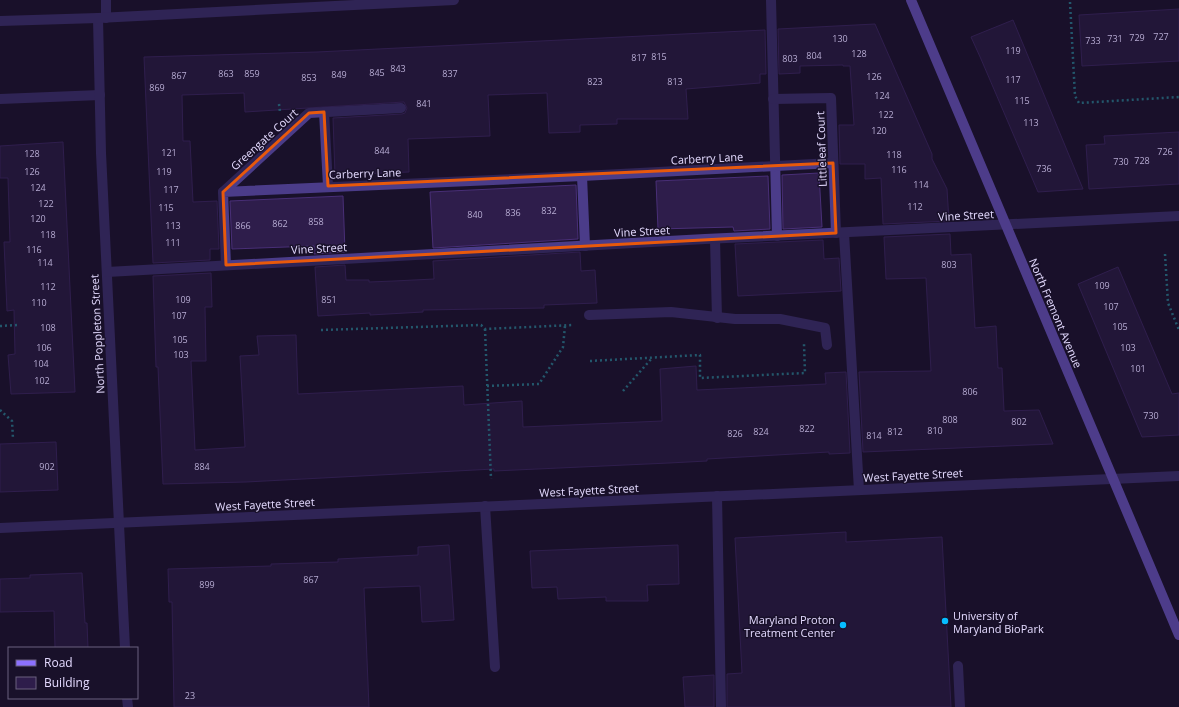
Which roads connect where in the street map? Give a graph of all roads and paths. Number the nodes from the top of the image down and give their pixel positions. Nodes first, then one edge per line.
1 (106, 0) edge
2 (454, 0) edge
3 (771, 0) edge
4 (911, 0) edge
5 (1070, 2) dead end
6 (327, 3) edge
7 (102, 18) junction
8 (0, 21) edge
9 (100, 95) junction
10 (1179, 97) edge
11 (773, 99) junction
12 (0, 100) edge
13 (401, 108) dead end
14 (324, 112) junction
15 (833, 164) junction
16 (775, 167) junction
17 (582, 176) junction
18 (328, 186) junction
19 (223, 192) junction
20 (1179, 216) edge
21 (1006, 225) junction
22 (840, 233) junction
23 (777, 236) junction
24 (715, 239) junction
25 (585, 246) junction
26 (1166, 254) dead end
27 (226, 265) junction
28 (106, 272) junction
29 (589, 315) dead end
30 (717, 318) junction
31 (18, 325) dead end
32 (578, 325) dead end
33 (0, 326) edge
34 (566, 326) junction
35 (485, 329) junction
36 (321, 330) dead end
37 (1179, 330) edge
38 (804, 337) dead end
39 (827, 346) dead end
40 (652, 358) junction
41 (590, 360) dead end
42 (488, 386) junction
43 (623, 391) dead end
44 (0, 410) edge
45 (14, 439) dead end
46 (1179, 476) edge
47 (1113, 478) junction
48 (491, 479) dead end
49 (858, 490) junction
50 (717, 496) junction
51 (485, 506) junction
52 (118, 522) junction
53 (0, 528) edge
54 (1179, 636) edge
55 (125, 647) edge
56 (958, 666) dead end
57 (495, 667) dead end
58 (721, 707) edge
59 (960, 707) edge

1 - 7 street, North Poppleton Street
2 - 6 street
3 - 11 street
4 - 21 main road, North Fremont Avenue
5 - 10 path
6 - 7 street
7 - 8 street
7 - 9 street, North Poppleton Street
9 - 12 street
9 - 28 street, North Poppleton Street
11 - 15 street, Littleleaf Court
11 - 16 street
13 - 14 street, Greengate Court
14 - 18 street
14 - 19 street, Greengate Court
15 - 16 street, Carberry Lane
15 - 22 street, Littleleaf Court
16 - 17 street, Carberry Lane
16 - 23 street
17 - 18 street, Carberry Lane
17 - 25 street
18 - 19 street, Carberry Lane
19 - 27 street
20 - 21 street, Vine Street
21 - 22 street, Vine Street
21 - 47 main road, North Fremont Avenue
22 - 23 street, Vine Street
22 - 49 street, Littleleaf Court
23 - 24 street, Vine Street
24 - 25 street, Vine Street
24 - 30 street
25 - 27 street, Vine Street
26 - 37 path
27 - 28 street, Vine Street
28 - 52 street, North Poppleton Street
29 - 30 street
30 - 39 street
31 - 33 path
32 - 34 path
34 - 35 path
34 - 42 path
35 - 36 path
35 - 42 path
38 - 40 path
40 - 41 path
40 - 43 path
42 - 48 path
44 - 45 path
46 - 47 street, West Fayette Street
47 - 49 street, West Fayette Street
47 - 54 main road, North Fremont Avenue
49 - 50 street, West Fayette Street
50 - 51 street, West Fayette Street
50 - 58 street
51 - 52 street, West Fayette Street
51 - 57 street
52 - 53 street, West Fayette Street
52 - 55 street, North Poppleton Street
56 - 59 street

